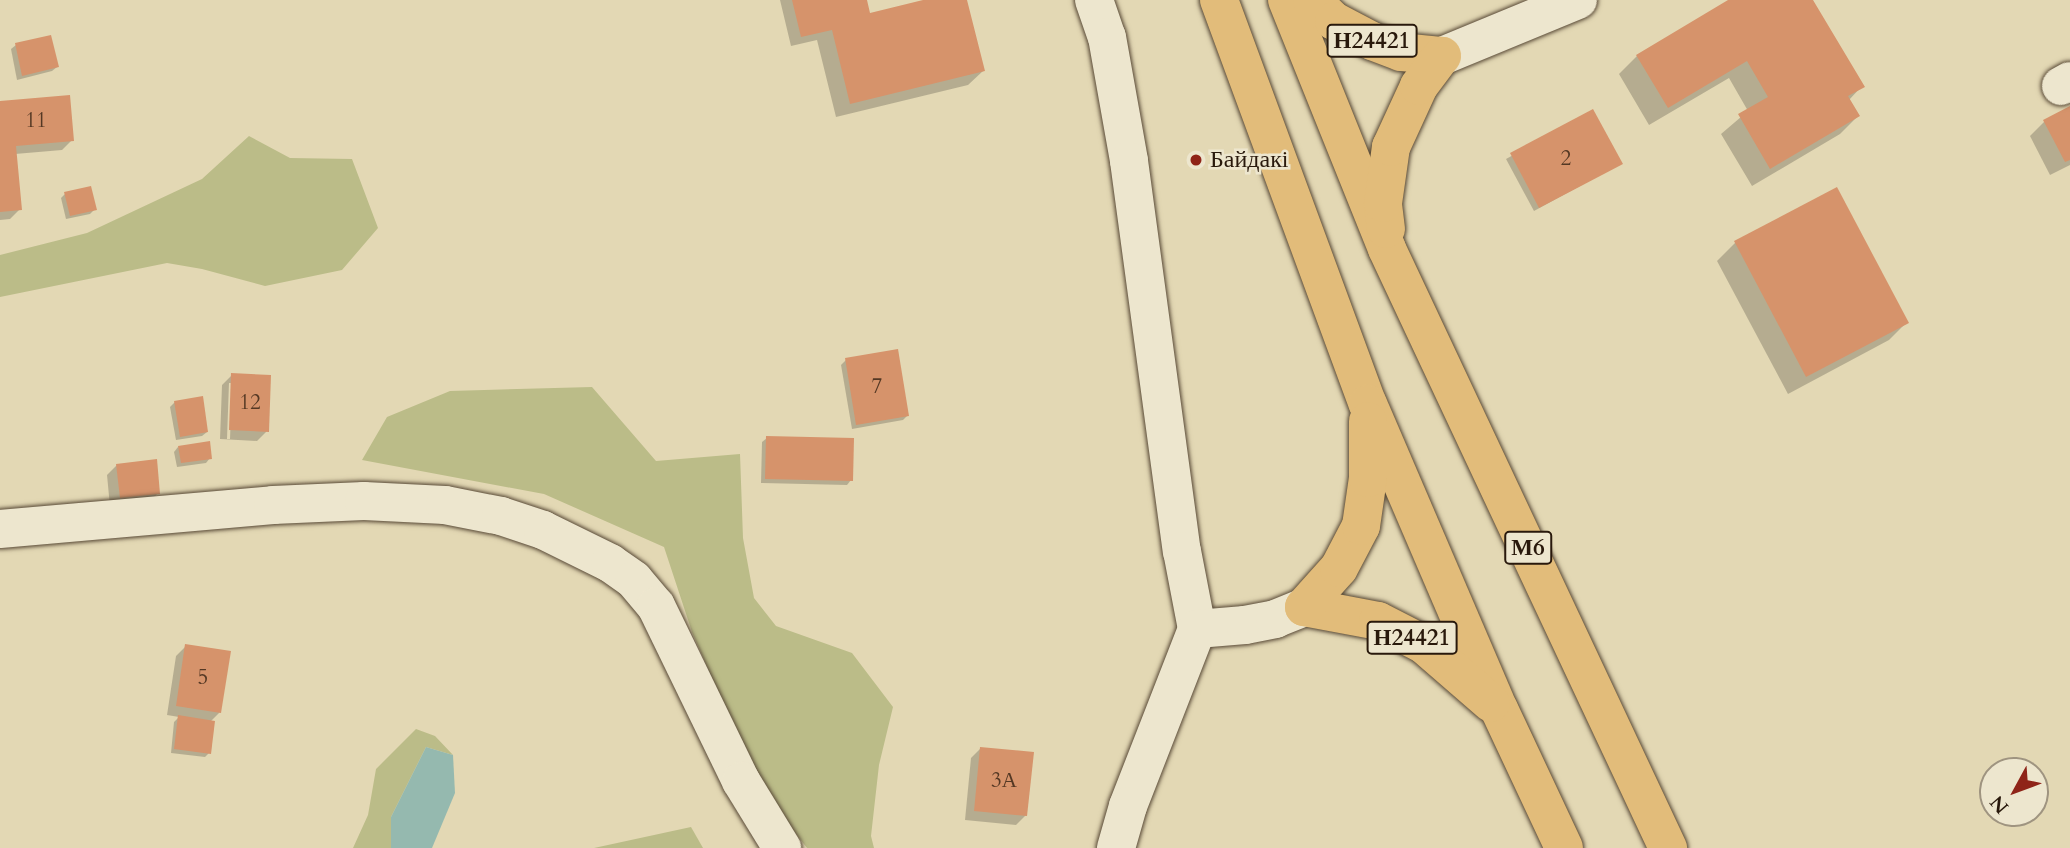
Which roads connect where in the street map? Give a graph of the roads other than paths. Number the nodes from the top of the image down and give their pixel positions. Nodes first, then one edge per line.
1 (1094, 0) edge
2 (1219, 0) edge
3 (1287, 0) edge
4 (1312, 0) edge
5 (1578, 0) edge
6 (1442, 56) junction
7 (1387, 249) junction
8 (1368, 404) junction
9 (0, 529) edge
10 (1304, 607) junction
11 (1197, 629) junction
12 (1499, 709) junction
13 (782, 848) edge
14 (1116, 848) edge
15 (1564, 848) edge
16 (1668, 848) edge

1 - 11 street
2 - 8 highway
3 - 7 highway, М6
4 - 6 highway, Н24421
5 - 6 street, Н24421
6 - 7 highway, Н24421
7 - 16 highway, М6
8 - 10 highway
8 - 12 highway
9 - 13 street
10 - 11 street
10 - 12 highway, Н24421
11 - 14 street
12 - 15 highway

